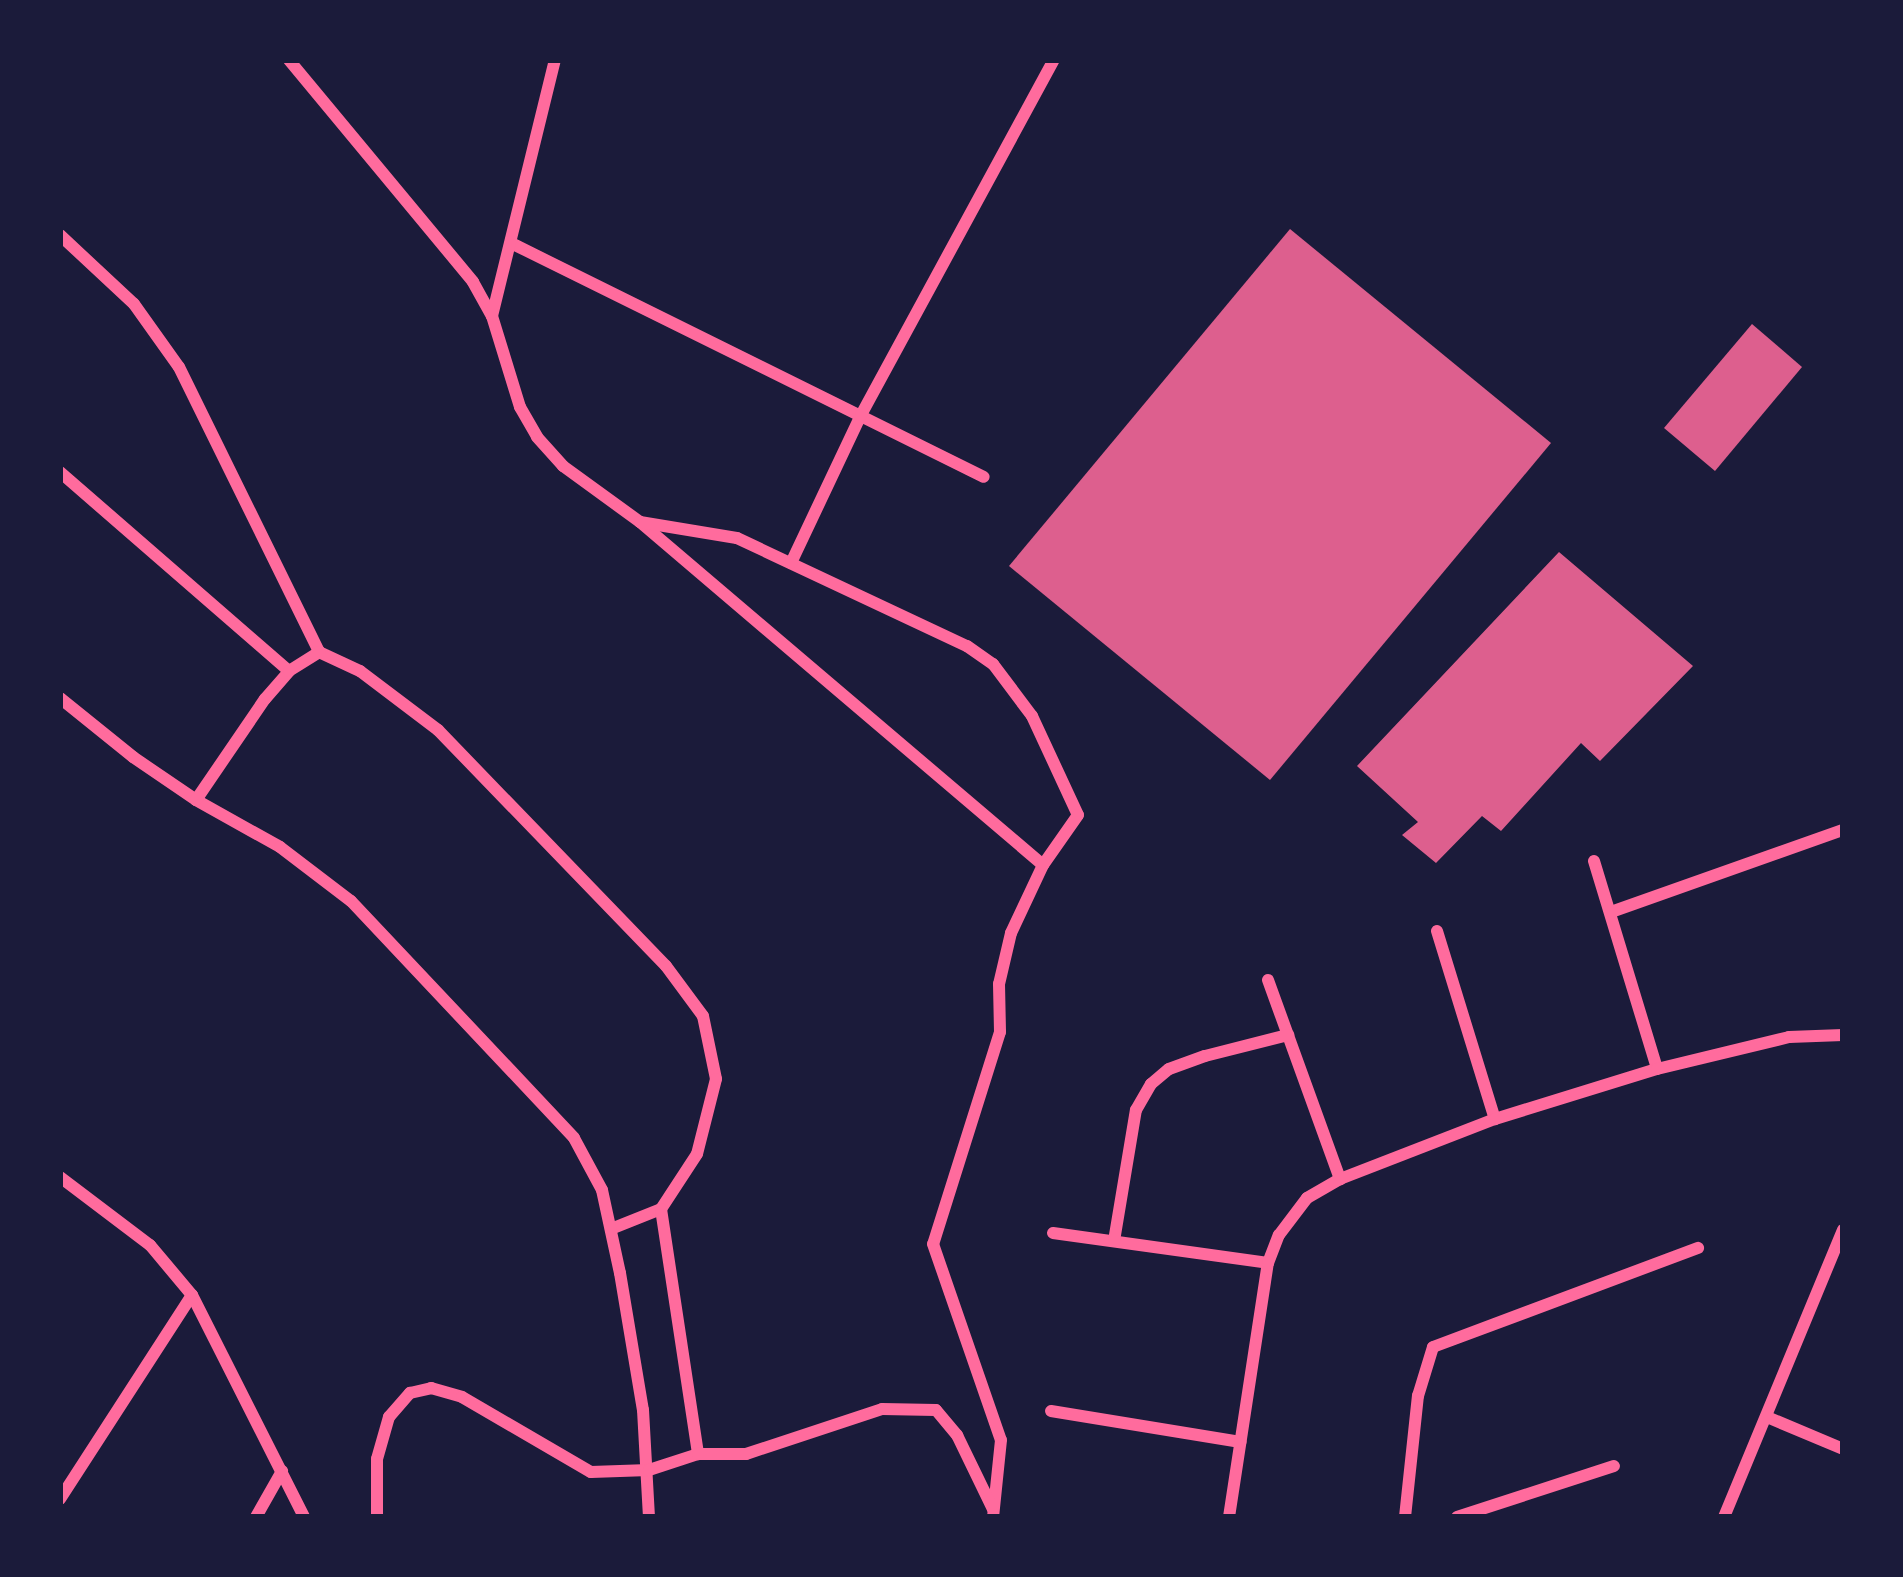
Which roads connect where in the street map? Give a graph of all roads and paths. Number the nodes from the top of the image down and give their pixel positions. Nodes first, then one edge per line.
1 (289, 60) edge
2 (555, 60) edge
3 (1054, 60) edge
4 (60, 236) edge
5 (513, 244) junction
6 (492, 316) junction
7 (861, 415) junction
8 (60, 472) edge
9 (984, 477) dead end
10 (640, 522) junction
11 (791, 563) junction
12 (320, 652) junction
13 (289, 671) junction
14 (60, 698) edge
15 (196, 800) junction
16 (1843, 830) edge
17 (1594, 861) dead end
18 (1043, 865) junction
19 (1611, 911) junction
20 (1437, 931) dead end
21 (1268, 980) dead end
22 (1288, 1035) junction
23 (1843, 1035) edge
24 (1657, 1069) junction
25 (1495, 1119) junction
26 (60, 1177) edge
27 (1340, 1179) junction
28 (661, 1210) junction
29 (611, 1228) junction
30 (1843, 1230) edge
31 (1053, 1233) dead end
32 (1114, 1241) junction
33 (1698, 1248) dead end
34 (1838, 1258) edge
35 (1268, 1263) junction
36 (192, 1295) junction
37 (1051, 1411) dead end
38 (1767, 1417) junction
39 (1240, 1442) junction
40 (1843, 1449) edge
41 (698, 1454) junction
42 (1614, 1466) dead end
43 (649, 1470) junction
44 (282, 1471) junction
45 (60, 1499) edge
46 (994, 1513) edge
47 (256, 1517) edge
48 (304, 1517) edge
49 (376, 1517) edge
50 (649, 1517) edge
51 (1229, 1517) edge
52 (1405, 1517) edge
53 (1457, 1517) edge
54 (1724, 1517) edge

1 - 6 street
2 - 5 street
3 - 7 street
4 - 12 street
5 - 6 street
5 - 7 street
6 - 10 street
7 - 9 street
7 - 11 street
8 - 13 street
10 - 11 street
10 - 18 street
11 - 18 street
12 - 13 street
12 - 28 street
13 - 15 street
14 - 15 street
15 - 29 street
16 - 19 street
17 - 19 street
18 - 46 street
19 - 24 street
20 - 25 street
21 - 22 street
22 - 27 street
22 - 32 street
23 - 24 street
24 - 25 street
25 - 27 street
26 - 36 street
27 - 35 street
28 - 29 street
28 - 41 street
29 - 43 street
30 - 34 street
31 - 32 street
32 - 35 street
33 - 52 street
34 - 38 street
35 - 39 street
36 - 44 street
36 - 45 street
37 - 39 street
38 - 40 street
38 - 54 street
39 - 51 street
41 - 43 street
41 - 46 street
42 - 53 street
43 - 49 street
43 - 50 street
44 - 47 street
44 - 48 street

